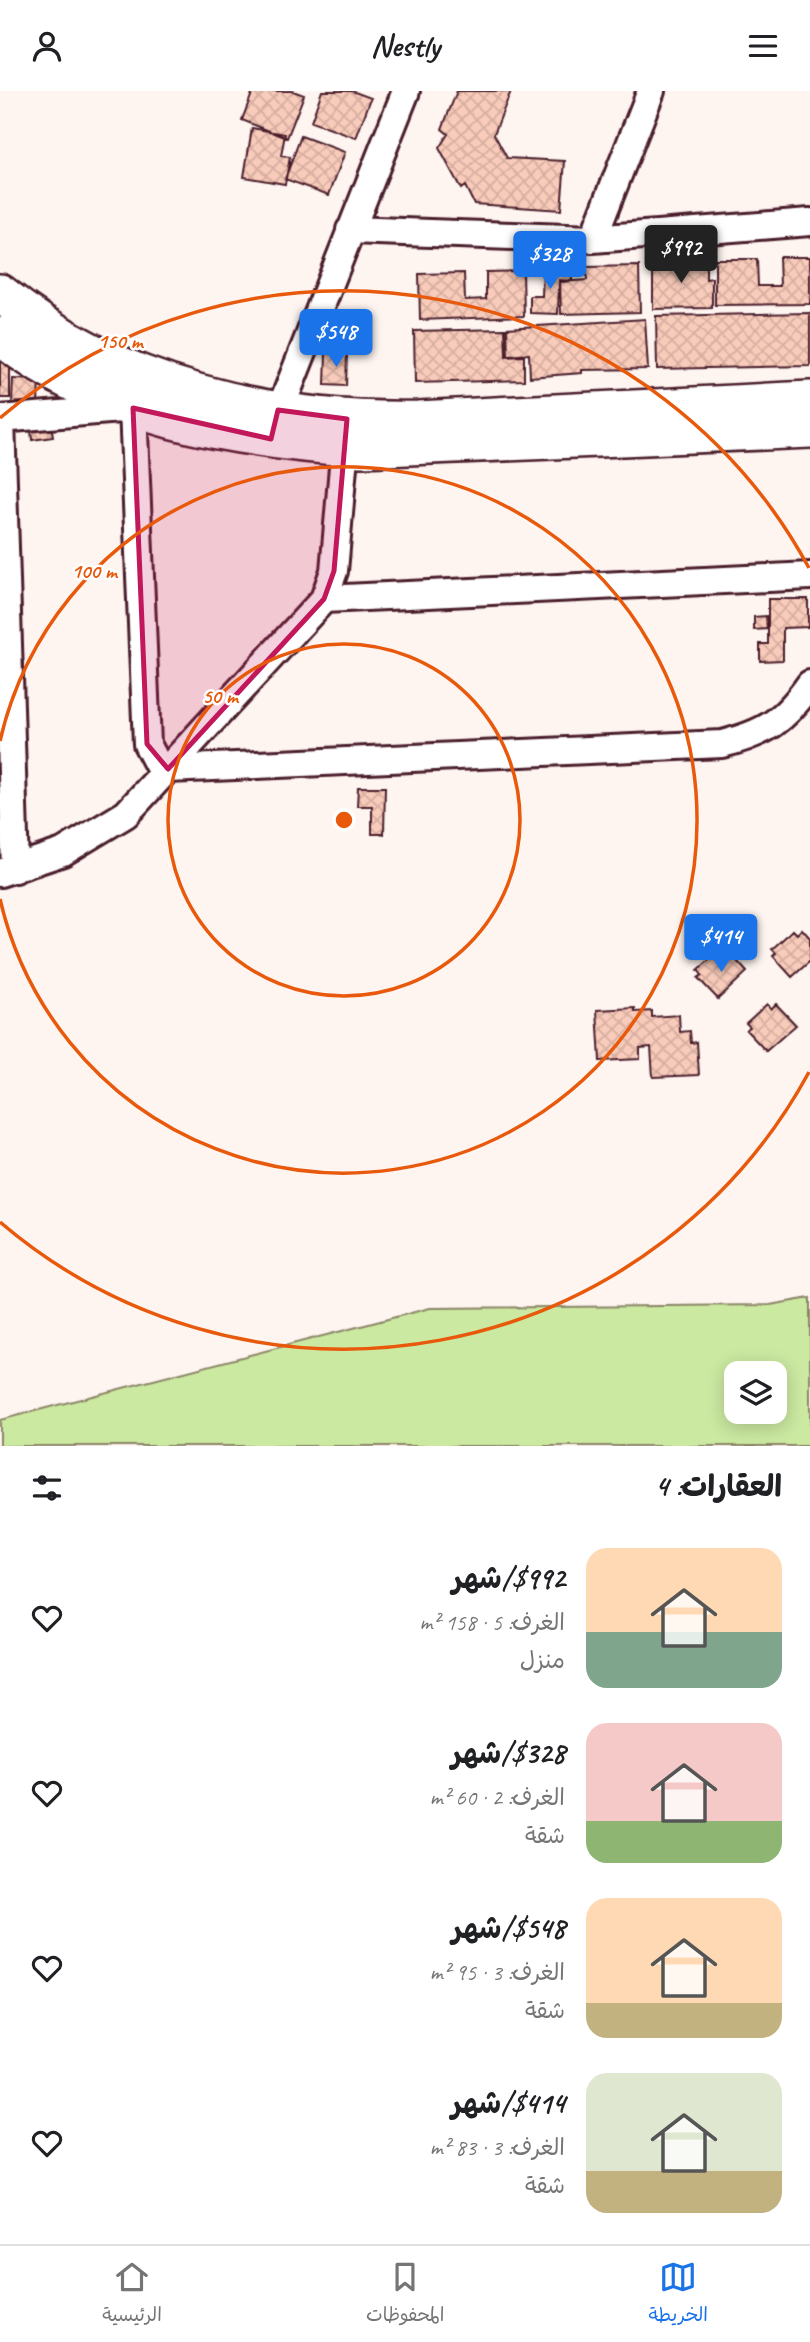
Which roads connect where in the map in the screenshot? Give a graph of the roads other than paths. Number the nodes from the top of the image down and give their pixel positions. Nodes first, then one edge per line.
1 (406, 91) edge
2 (651, 91) edge
3 (810, 222) edge
4 (350, 230) junction
5 (593, 239) junction
6 (0, 293) edge
7 (0, 336) edge
8 (810, 400) edge
9 (134, 408) junction
10 (0, 419) edge
11 (274, 425) junction
12 (810, 429) edge
13 (346, 433) junction
14 (1, 507) edge
15 (810, 576) edge
16 (324, 599) junction
17 (810, 684) edge
18 (167, 769) junction
19 (7, 871) edge

1 - 4 street
2 - 5 street
3 - 5 street
4 - 5 street
4 - 11 street
6 - 11 main road
7 - 9 main road
8 - 13 main road
9 - 10 street
9 - 11 main road
9 - 18 street
10 - 14 street
11 - 13 main road
12 - 13 main road
13 - 16 street
14 - 19 street
15 - 16 street
16 - 18 street
17 - 18 street
18 - 19 street

